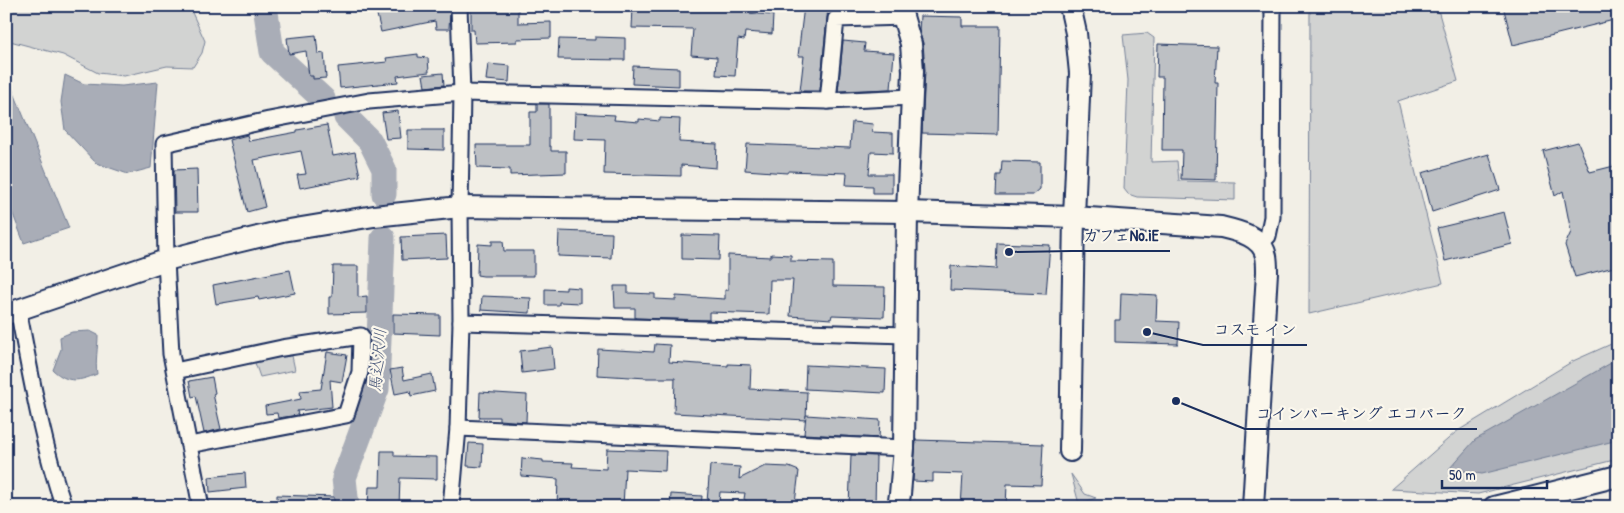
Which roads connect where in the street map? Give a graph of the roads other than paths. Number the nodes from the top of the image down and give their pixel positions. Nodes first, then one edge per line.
1 (459, 6) edge
2 (1070, 6) edge
3 (1273, 6) edge
4 (902, 12) edge
5 (462, 93) junction
6 (912, 98) junction
7 (828, 101) junction
8 (460, 207) junction
9 (908, 212) junction
10 (1074, 217) junction
11 (1260, 244) junction
12 (166, 260) junction
13 (12, 312) edge
14 (461, 322) junction
15 (906, 335) junction
16 (174, 371) junction
17 (458, 428) junction
18 (189, 445) junction
19 (904, 448) junction
20 (1070, 451) dead end
21 (1618, 476) edge
22 (64, 507) edge
23 (201, 507) edge
24 (451, 507) edge
25 (898, 507) edge
26 (1252, 507) edge
27 (1494, 507) edge

1 - 5 street
2 - 10 street
3 - 11 street
4 - 6 street
4 - 7 street
5 - 7 street
5 - 8 street
5 - 12 street
6 - 7 street
6 - 9 street
8 - 9 street
8 - 12 street
8 - 14 street
9 - 10 street
9 - 15 street
10 - 11 street
10 - 20 street
11 - 26 street
12 - 13 street
12 - 16 street
13 - 22 street
14 - 15 street
14 - 17 street
15 - 19 street
16 - 18 street
16 - 18 street
17 - 19 street
17 - 24 street
18 - 23 street
19 - 25 street
21 - 27 street

